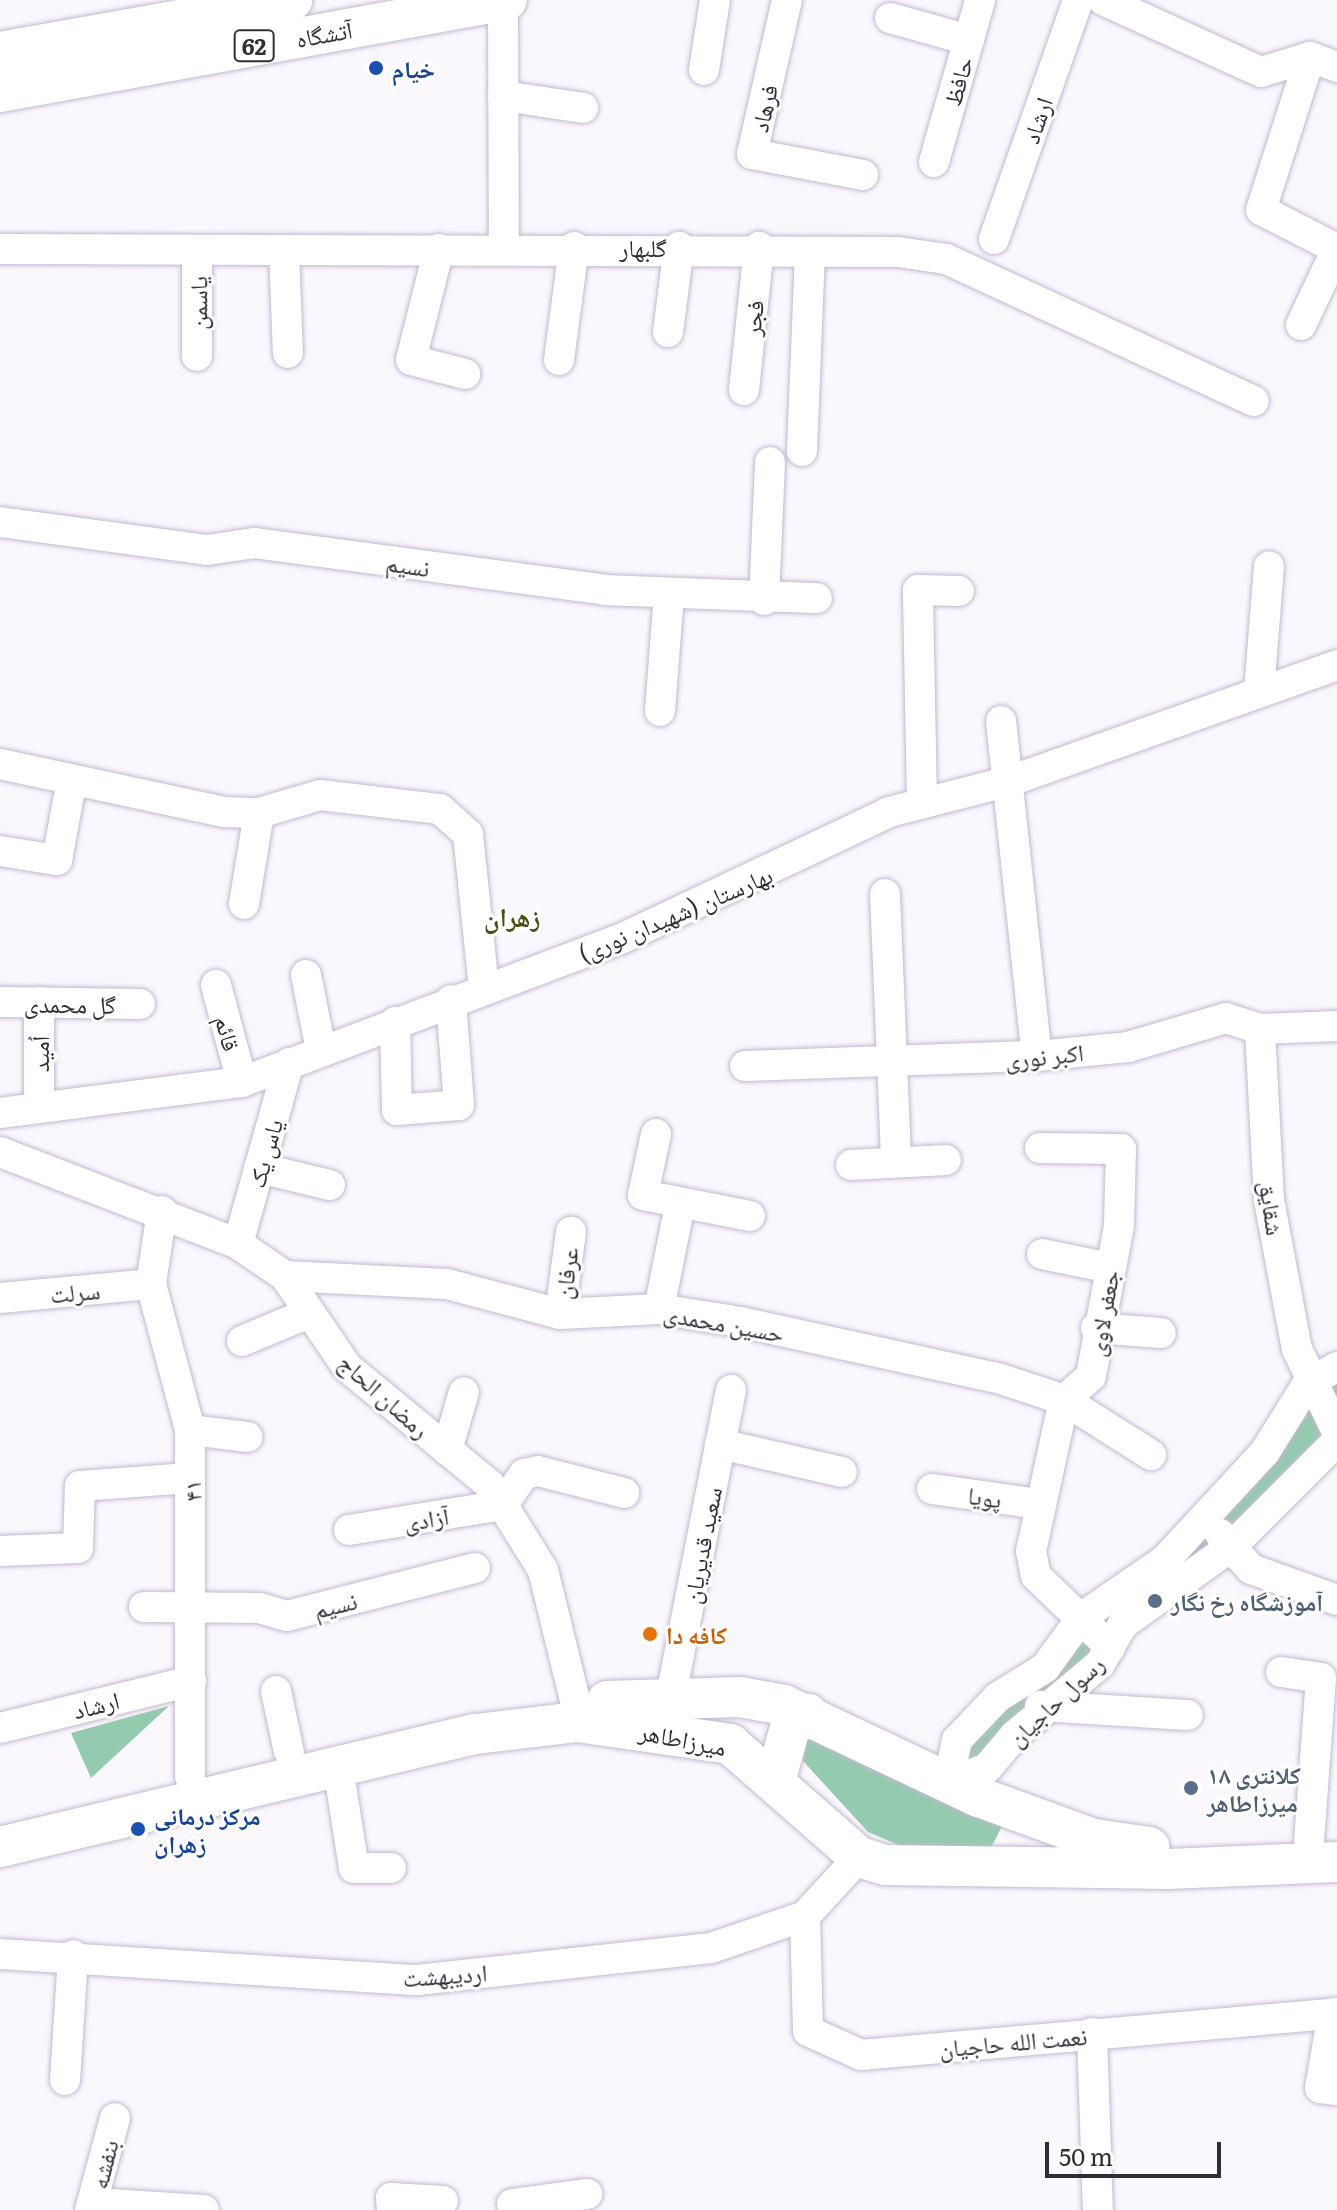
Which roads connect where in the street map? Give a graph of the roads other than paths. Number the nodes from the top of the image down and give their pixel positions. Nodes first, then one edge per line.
1 (292, 0) edge
2 (505, 0) edge
3 (715, 0) edge
4 (787, 0) edge
5 (980, 0) edge
6 (1078, 0) edge
7 (1103, 0) edge
8 (890, 18) dead end
9 (969, 40) junction
10 (0, 52) edge
11 (1324, 62) edge
12 (704, 70) dead end
13 (0, 92) edge
14 (503, 96) junction
15 (583, 108) dead end
16 (934, 162) dead end
17 (863, 175) dead end
18 (994, 239) dead end
19 (574, 247) junction
20 (679, 247) junction
21 (759, 247) junction
22 (504, 248) junction
23 (0, 249) edge
24 (439, 249) junction
25 (197, 250) junction
26 (284, 251) junction
27 (810, 253) junction
28 (1301, 325) dead end
29 (668, 332) dead end
30 (288, 353) dead end
31 (197, 356) dead end
32 (559, 360) dead end
33 (465, 374) dead end
34 (744, 390) dead end
35 (1254, 401) dead end
36 (802, 451) dead end
37 (770, 462) dead end
38 (0, 522) edge
39 (1269, 566) dead end
40 (959, 591) dead end
41 (669, 594) junction
42 (817, 598) dead end
43 (764, 600) junction
44 (1337, 665) edge
45 (1259, 691) junction
46 (660, 711) dead end
47 (1001, 721) dead end
48 (0, 764) edge
49 (72, 779) junction
50 (1010, 781) junction
51 (922, 803) junction
52 (259, 813) junction
53 (0, 851) edge
54 (885, 894) dead end
55 (244, 904) dead end
56 (306, 975) dead end
57 (216, 985) dead end
58 (484, 988) junction
59 (451, 1000) junction
60 (0, 1002) edge
61 (39, 1002) junction
62 (140, 1004) dead end
63 (395, 1022) junction
64 (1337, 1026) edge
65 (1260, 1029) junction
66 (321, 1050) junction
67 (1037, 1056) junction
68 (289, 1063) junction
69 (895, 1065) junction
70 (745, 1066) dead end
71 (242, 1082) junction
72 (39, 1106) junction
73 (0, 1113) edge
74 (656, 1134) dead end
75 (1040, 1148) dead end
76 (0, 1152) edge
77 (946, 1160) dead end
78 (896, 1162) junction
79 (851, 1165) dead end
80 (259, 1168) junction
81 (330, 1185) dead end
82 (680, 1205) junction
83 (162, 1211) junction
84 (750, 1216) dead end
85 (571, 1232) dead end
86 (238, 1244) junction
87 (1042, 1254) dead end
88 (1110, 1268) junction
89 (285, 1276) junction
90 (151, 1284) junction
91 (0, 1298) edge
92 (659, 1309) junction
93 (309, 1313) junction
94 (560, 1314) junction
95 (1096, 1328) junction
96 (1161, 1333) dead end
97 (242, 1341) dead end
98 (1337, 1367) edge
99 (1308, 1383) junction
100 (731, 1390) dead end
101 (464, 1392) dead end
102 (1064, 1400) junction
103 (190, 1430) junction
104 (1337, 1432) edge
105 (248, 1437) dead end
106 (1337, 1441) edge
107 (720, 1444) junction
108 (447, 1450) junction
109 (1151, 1455) dead end
110 (842, 1472) dead end
111 (190, 1478) junction
112 (1242, 1481) junction
113 (932, 1489) dead end
114 (624, 1493) dead end
115 (1274, 1500) junction
116 (1039, 1504) junction
117 (503, 1505) junction
118 (1204, 1519) junction
119 (349, 1530) dead end
120 (1232, 1546) junction
121 (0, 1551) edge
122 (475, 1568) dead end
123 (1337, 1600) edge
124 (144, 1607) dead end
125 (192, 1613) junction
126 (1082, 1617) junction
127 (1110, 1647) junction
128 (1281, 1672) dead end
129 (191, 1681) junction
130 (1017, 1685) junction
131 (276, 1691) dead end
132 (575, 1700) junction
133 (670, 1701) junction
134 (1046, 1712) junction
135 (808, 1714) junction
136 (1188, 1715) dead end
137 (0, 1728) edge
138 (289, 1752) junction
139 (338, 1767) junction
140 (190, 1777) junction
141 (776, 1778) junction
142 (948, 1783) junction
143 (1020, 1813) junction
144 (0, 1826) edge
145 (0, 1847) edge
146 (1328, 1848) edge
147 (859, 1857) junction
148 (1007, 1867) junction
149 (391, 1868) dead end
150 (805, 1916) junction
151 (0, 1954) edge
152 (73, 1955) junction
153 (1335, 2013) edge
154 (1092, 2033) junction
155 (65, 2080) dead end
156 (1337, 2090) edge
157 (115, 2118) dead end
158 (587, 2194) dead end
159 (443, 2201) dead end
160 (512, 2204) dead end
161 (92, 2206) edge
162 (544, 2208) edge
163 (204, 2210) edge
164 (392, 2210) edge
165 (1098, 2210) edge

1 - 10 main road, آتشگاه / 62
2 - 13 main road, آتشگاه / 62
2 - 14 street
3 - 12 street
4 - 17 street, فرهاد
5 - 9 street, حافظ
6 - 18 street, ارشاد
7 - 11 street
8 - 9 street
9 - 16 street, حافظ
11 - 28 street
14 - 15 street
14 - 22 street
19 - 20 street, گلبهار
19 - 22 street, گلبهار
19 - 32 street
20 - 21 street, گلبهار
20 - 29 street
21 - 27 street, گلبهار
21 - 34 street, فجر
22 - 24 street, گلبهار
23 - 25 street, گلبهار
24 - 26 street, گلبهار
24 - 33 street
25 - 26 street, گلبهار
25 - 31 street, یاسمن
26 - 30 street
27 - 35 street, گلبهار
27 - 36 street
37 - 43 street
38 - 41 street, نسیم
39 - 45 street
40 - 51 street
41 - 43 street, نسیم
41 - 46 street
42 - 43 street, نسیم
44 - 45 street, بهارستان (شهیدان نوری)
45 - 50 street, بهارستان (شهیدان نوری)
47 - 50 street
48 - 49 street
49 - 52 street
49 - 53 street
50 - 51 street, بهارستان (شهیدان نوری)
50 - 67 street
51 - 58 street, بهارستان (شهیدان نوری)
52 - 55 street
52 - 58 street
54 - 69 street
56 - 66 street
57 - 71 street, قائم
58 - 59 street, بهارستان (شهیدان نوری)
59 - 63 street, بهارستان (شهیدان نوری)
59 - 63 street
60 - 61 street, گل محمدی
61 - 62 street, گل محمدی
61 - 72 street, اُمید
63 - 66 street, بهارستان (شهیدان نوری)
64 - 65 street, اکبر نوری
65 - 67 street, اکبر نوری
65 - 99 street, شقایق
66 - 68 street, بهارستان (شهیدان نوری)
67 - 69 street, اکبر نوری
68 - 71 street, بهارستان (شهیدان نوری)
68 - 80 street, یاس یک
69 - 70 street, اکبر نوری
69 - 78 street
71 - 72 street, بهارستان (شهیدان نوری)
72 - 73 street, بهارستان (شهیدان نوری)
74 - 82 street
75 - 88 street, جعفر لاوی
76 - 83 street, رمضان الحاج
77 - 78 street
78 - 79 street
80 - 81 street
80 - 86 street, یاس یک
82 - 84 street
82 - 92 street
83 - 86 street, رمضان الحاج
83 - 90 street, ۴۱
85 - 94 street, عرفان
86 - 89 street, رمضان الحاج
87 - 88 street
88 - 95 street, جعفر لاوی
89 - 93 street, رمضان الحاج
89 - 94 street, حسین محمدی
90 - 91 street, سرلت
90 - 103 street, ۴۱
92 - 94 street, حسین محمدی
92 - 102 street, حسین محمدی
93 - 97 street
93 - 108 street, رمضان الحاج
95 - 96 street
95 - 102 street, جعفر لاوی
98 - 99 street, رسول حاجیان
99 - 104 street, شقایق
99 - 112 street, رسول حاجیان
100 - 107 street, سعید قدیریان
101 - 108 street
102 - 109 street, حسین محمدی
102 - 116 street
103 - 105 street
103 - 111 street, ۴۱
106 - 115 street, رسول حاجیان
107 - 110 street
107 - 133 street, سعید قدیریان
108 - 117 street, رمضان الحاج
111 - 121 street
111 - 125 street, ۴۱
112 - 115 street
112 - 118 street, رسول حاجیان
113 - 116 street, پویا
114 - 117 street
115 - 120 street, رسول حاجیان
116 - 126 street
117 - 119 street, آزادی
117 - 132 street, رمضان الحاج
118 - 120 street
118 - 126 street, رسول حاجیان
120 - 123 street
120 - 127 street, رسول حاجیان
122 - 125 street, نسیم
124 - 125 street
125 - 129 street, ۴۱
126 - 127 street
126 - 130 street, رسول حاجیان
127 - 134 street, رسول حاجیان
128 - 146 street
129 - 137 street, ارشاد
129 - 140 street, ۴۱
130 - 134 street
130 - 142 street, رسول حاجیان
131 - 138 street
132 - 133 main road, میرزاطاهر
132 - 138 main road, میرزاطاهر
133 - 135 main road, میرزاطاهر
134 - 136 street
134 - 142 street, رسول حاجیان
135 - 141 main road
135 - 142 main road, میرزاطاهر
138 - 140 main road, میرزاطاهر
139 - 141 main road, میرزاطاهر
139 - 145 main road, میرزاطاهر
139 - 149 street
140 - 144 main road, میرزاطاهر
141 - 147 main road, میرزاطاهر
142 - 143 main road, میرزاطاهر
143 - 146 main road, میرزاطاهر
143 - 148 main road
146 - 148 main road
147 - 148 main road
147 - 150 street, اردیبهشت
150 - 152 street, اردیبهشت
150 - 154 street, نعمت الله حاجیان
151 - 152 street, اردیبهشت
152 - 155 street
153 - 154 street, نعمت الله حاجیان
153 - 156 street
154 - 165 street
157 - 161 street, بنفشه
158 - 162 street
159 - 164 street
160 - 162 street
161 - 163 street

